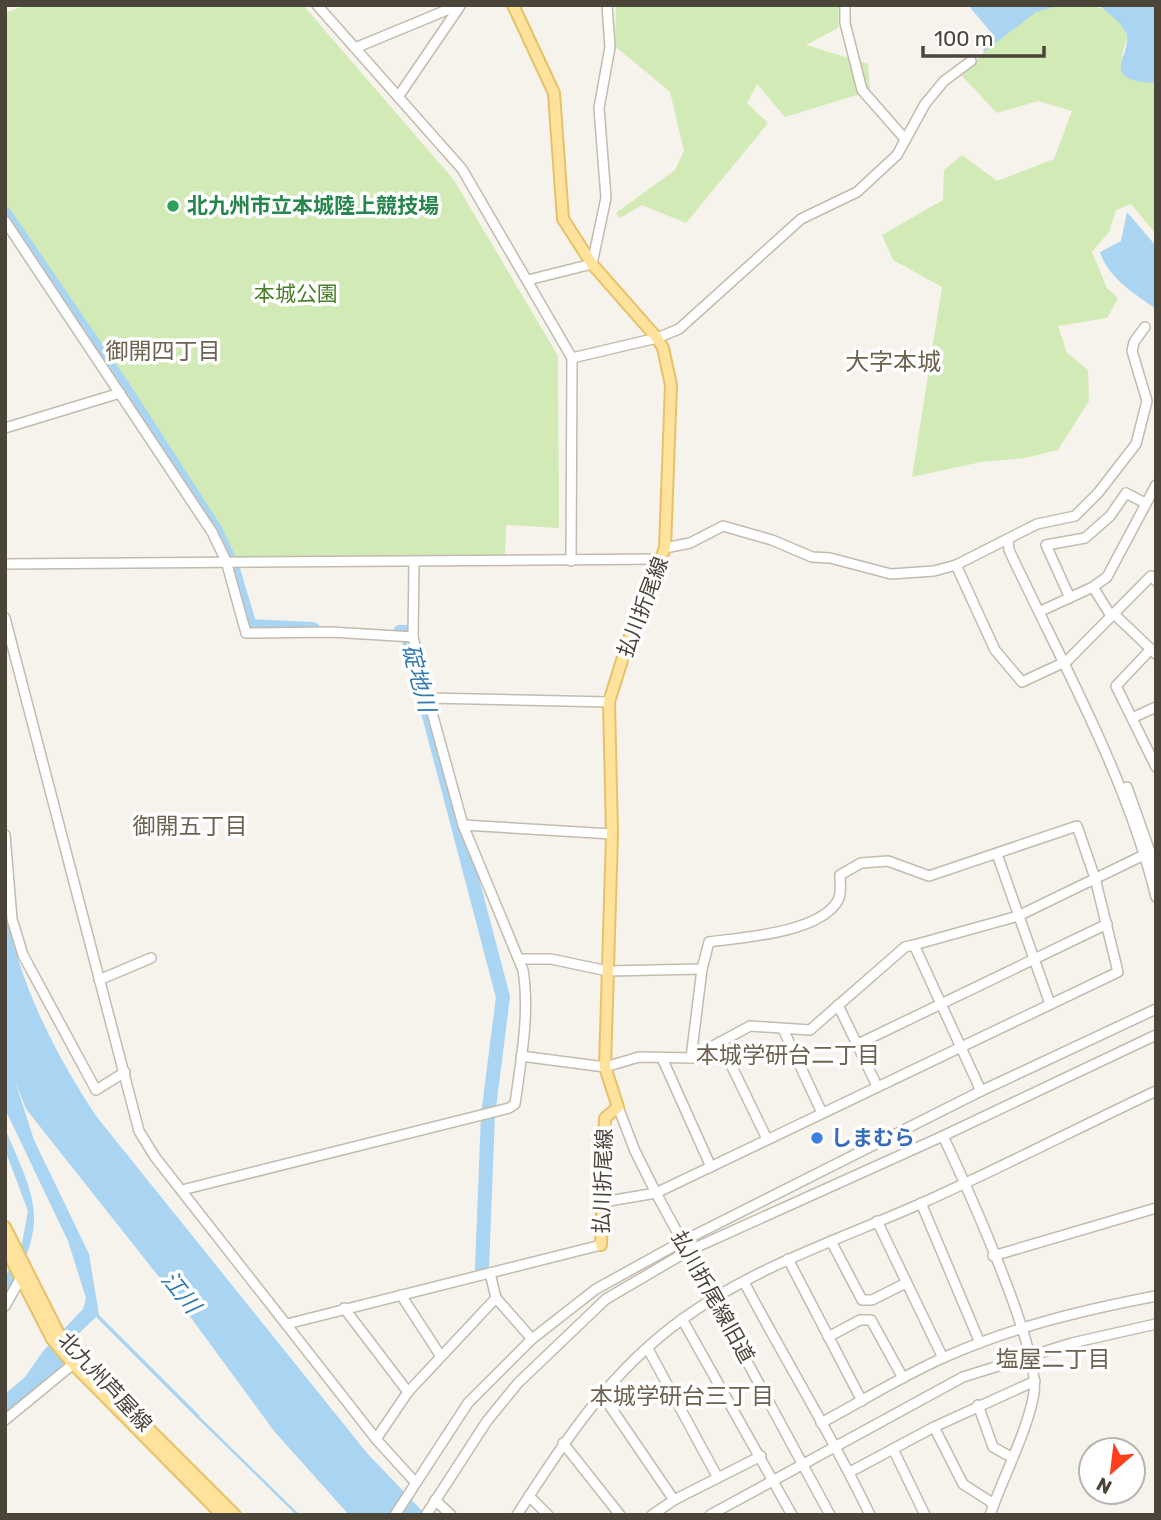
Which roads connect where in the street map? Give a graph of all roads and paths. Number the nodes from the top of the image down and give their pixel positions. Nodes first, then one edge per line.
1 (317, 5) edge
2 (460, 5) edge
3 (513, 5) edge
4 (607, 5) edge
5 (845, 5) edge
6 (355, 48) junction
7 (971, 61) dead end
8 (398, 97) junction
9 (905, 139) junction
10 (5, 221) edge
11 (592, 264) junction
12 (528, 280) junction
13 (1145, 327) dead end
14 (657, 338) junction
15 (572, 358) junction
16 (120, 393) junction
17 (5, 428) edge
18 (1156, 485) edge
19 (1145, 503) junction
20 (1008, 539) junction
21 (665, 548) junction
22 (661, 559) junction
23 (226, 561) junction
24 (571, 561) junction
25 (414, 563) junction
26 (5, 564) edge
27 (956, 565) junction
28 (1156, 581) edge
29 (1093, 587) junction
30 (1070, 598) junction
31 (1044, 610) junction
32 (1112, 615) junction
33 (5, 618) edge
34 (413, 637) junction
35 (1153, 652) edge
36 (1065, 663) junction
37 (428, 698) junction
38 (609, 702) junction
39 (1156, 707) edge
40 (1132, 718) junction
41 (1156, 767) edge
42 (463, 825) junction
43 (612, 834) junction
44 (5, 835) edge
45 (1148, 853) junction
46 (997, 854) junction
47 (1156, 869) edge
48 (1095, 878) junction
49 (1156, 897) edge
50 (1018, 916) junction
51 (1107, 924) junction
52 (914, 945) junction
53 (150, 958) dead end
54 (520, 959) junction
55 (1034, 959) junction
56 (702, 969) junction
57 (608, 971) junction
58 (99, 980) junction
59 (940, 1004) junction
60 (1050, 1004) junction
61 (838, 1005) junction
62 (1156, 1009) edge
63 (783, 1029) junction
64 (1156, 1035) edge
65 (720, 1042) junction
66 (858, 1044) junction
67 (960, 1048) junction
68 (521, 1056) junction
69 (662, 1058) junction
70 (691, 1058) junction
71 (605, 1067) junction
72 (125, 1072) junction
73 (877, 1086) junction
74 (981, 1091) junction
75 (1156, 1091) edge
76 (618, 1107) junction
77 (822, 1113) junction
78 (943, 1136) junction
79 (767, 1139) junction
80 (711, 1167) junction
81 (965, 1182) junction
82 (182, 1190) junction
83 (656, 1193) junction
84 (603, 1202) junction
85 (921, 1203) junction
86 (1156, 1208) edge
87 (877, 1221) junction
88 (5, 1227) edge
89 (683, 1241) junction
90 (831, 1241) junction
91 (601, 1245) joint
92 (5, 1247) edge
93 (688, 1251) junction
94 (993, 1256) junction
95 (788, 1259) junction
96 (25, 1269) junction
97 (490, 1273) junction
98 (21, 1282) junction
99 (744, 1282) junction
100 (906, 1283) junction
101 (401, 1295) junction
102 (1156, 1296) edge
103 (496, 1298) junction
104 (713, 1299) junction
105 (5, 1306) edge
106 (344, 1308) junction
107 (682, 1319) junction
108 (288, 1324) junction
109 (1156, 1324) edge
110 (1021, 1328) junction
111 (56, 1336) junction
112 (828, 1337) junction
113 (532, 1339) junction
114 (980, 1343) junction
115 (648, 1349) junction
116 (1030, 1354) junction
117 (440, 1355) junction
118 (943, 1358) junction
119 (75, 1360) junction
120 (903, 1378) junction
121 (1035, 1381) junction
122 (408, 1392) junction
123 (601, 1392) junction
124 (862, 1401) junction
125 (978, 1405) junction
126 (5, 1420) edge
127 (821, 1423) junction
128 (934, 1427) junction
129 (376, 1438) junction
130 (563, 1443) junction
131 (837, 1444) junction
132 (893, 1449) junction
133 (761, 1456) junction
134 (1011, 1457) junction
135 (805, 1464) junction
136 (850, 1472) junction
137 (718, 1478) junction
138 (774, 1480) junction
139 (413, 1485) junction
140 (529, 1496) junction
141 (674, 1500) junction
142 (994, 1504) junction
143 (430, 1508) edge
144 (791, 1512) edge
145 (222, 1515) edge
146 (235, 1515) edge
147 (395, 1515) edge
148 (451, 1515) edge
149 (517, 1515) edge
150 (548, 1515) edge
151 (620, 1515) edge
152 (652, 1515) edge
153 (710, 1515) edge
154 (778, 1515) edge
155 (830, 1515) edge
156 (870, 1515) edge
157 (925, 1515) edge
158 (990, 1515) edge

1 - 6 street
2 - 6 street
2 - 8 street
3 - 11 main road, 払川折尾線
4 - 11 street
5 - 9 street
6 - 8 street
7 - 9 street
8 - 12 street
9 - 14 street
10 - 16 street
11 - 12 street
11 - 14 main road, 払川折尾線
12 - 15 street
13 - 20 street
14 - 15 street
14 - 21 main road, 払川折尾線
15 - 24 street
16 - 17 street
16 - 23 street
18 - 19 street
19 - 29 street
19 - 30 street
20 - 27 street
20 - 31 street
20 - 36 street
21 - 22 main road, 払川折尾線
21 - 27 street
22 - 24 street
22 - 38 main road, 払川折尾線
23 - 25 street
23 - 26 street
23 - 34 street
24 - 25 street
25 - 34 street
27 - 36 street
28 - 32 street
29 - 30 street
29 - 32 street
30 - 31 street
31 - 36 street
32 - 35 street
32 - 36 street
33 - 58 street
34 - 37 street
35 - 40 street
36 - 45 street
37 - 38 street
37 - 42 street
38 - 43 main road, 払川折尾線
39 - 40 street
40 - 41 street
42 - 43 street
42 - 54 street
43 - 57 main road, 払川折尾線
44 - 72 street
45 - 47 street
45 - 48 street
45 - 49 street
46 - 48 street
46 - 50 street
46 - 56 street
48 - 50 street
48 - 51 street
50 - 52 street
50 - 55 street
51 - 55 street
51 - 60 street
52 - 59 street
52 - 61 street
53 - 58 street
54 - 57 street
54 - 68 street
55 - 59 street
55 - 60 street
56 - 57 street
56 - 70 street
57 - 71 main road, 払川折尾線
58 - 72 street
59 - 66 street
59 - 67 street
60 - 67 street
61 - 63 street
61 - 66 street
62 - 74 street
63 - 65 street
63 - 77 street
64 - 78 street
65 - 70 street
65 - 79 street
66 - 73 street
67 - 73 street
67 - 74 street
68 - 71 street
68 - 82 street
69 - 70 street
69 - 71 street
69 - 80 street
71 - 76 main road, 払川折尾線
72 - 82 street
73 - 77 street
74 - 89 street
75 - 81 street
76 - 83 street, 払川折尾線旧道
76 - 84 main road, 払川折尾線
77 - 79 street
78 - 81 street
78 - 93 street
79 - 80 street
80 - 83 street
81 - 85 street
81 - 94 street
82 - 108 street
83 - 84 street
83 - 89 street, 払川折尾線旧道
84 - 91 main road, 払川折尾線
85 - 87 street
85 - 114 street
86 - 94 street
87 - 90 street
87 - 100 street
88 - 96 main road, 北九州芦屋線
89 - 93 street, 払川折尾線旧道
89 - 113 street
90 - 95 street
90 - 100 street
91 - 97 street
92 - 98 main road, 北九州芦屋線
93 - 104 street, 払川折尾線旧道
93 - 143 street
94 - 110 street
95 - 99 street
95 - 112 street
96 - 98 street
96 - 111 main road, 北九州芦屋線
97 - 101 street
97 - 103 street
98 - 105 street
98 - 111 main road, 北九州芦屋線
99 - 104 street
99 - 127 street
100 - 118 street
101 - 106 street
101 - 117 street
102 - 110 street
103 - 113 street
103 - 117 street
104 - 107 street
104 - 135 street, 払川折尾線旧道
106 - 108 street
106 - 122 street
107 - 115 street
107 - 133 street
108 - 129 street
109 - 116 street
110 - 114 street
110 - 116 street
111 - 119 main road, 北九州芦屋線
112 - 120 street
112 - 124 street
113 - 139 street
114 - 118 street
115 - 123 street
115 - 137 street
116 - 121 street
116 - 131 street
117 - 122 street
118 - 120 street
119 - 126 street
119 - 145 main road, 北九州芦屋線
119 - 146 main road, 北九州芦屋線
120 - 124 street
121 - 125 street
121 - 134 street
122 - 129 street
123 - 130 street
123 - 141 street
124 - 127 street
125 - 128 street
125 - 134 street
127 - 131 street
128 - 132 street
128 - 142 street
129 - 139 street
130 - 140 street
130 - 151 street
131 - 135 street
131 - 136 street
132 - 136 street
132 - 157 street
133 - 137 street
133 - 138 street
134 - 142 street
135 - 138 street
135 - 155 street, 払川折尾線旧道
136 - 156 street
137 - 141 street
138 - 144 street
138 - 153 street
139 - 147 street
140 - 149 street
140 - 150 street
141 - 152 street
142 - 158 street
143 - 148 street
144 - 154 street

